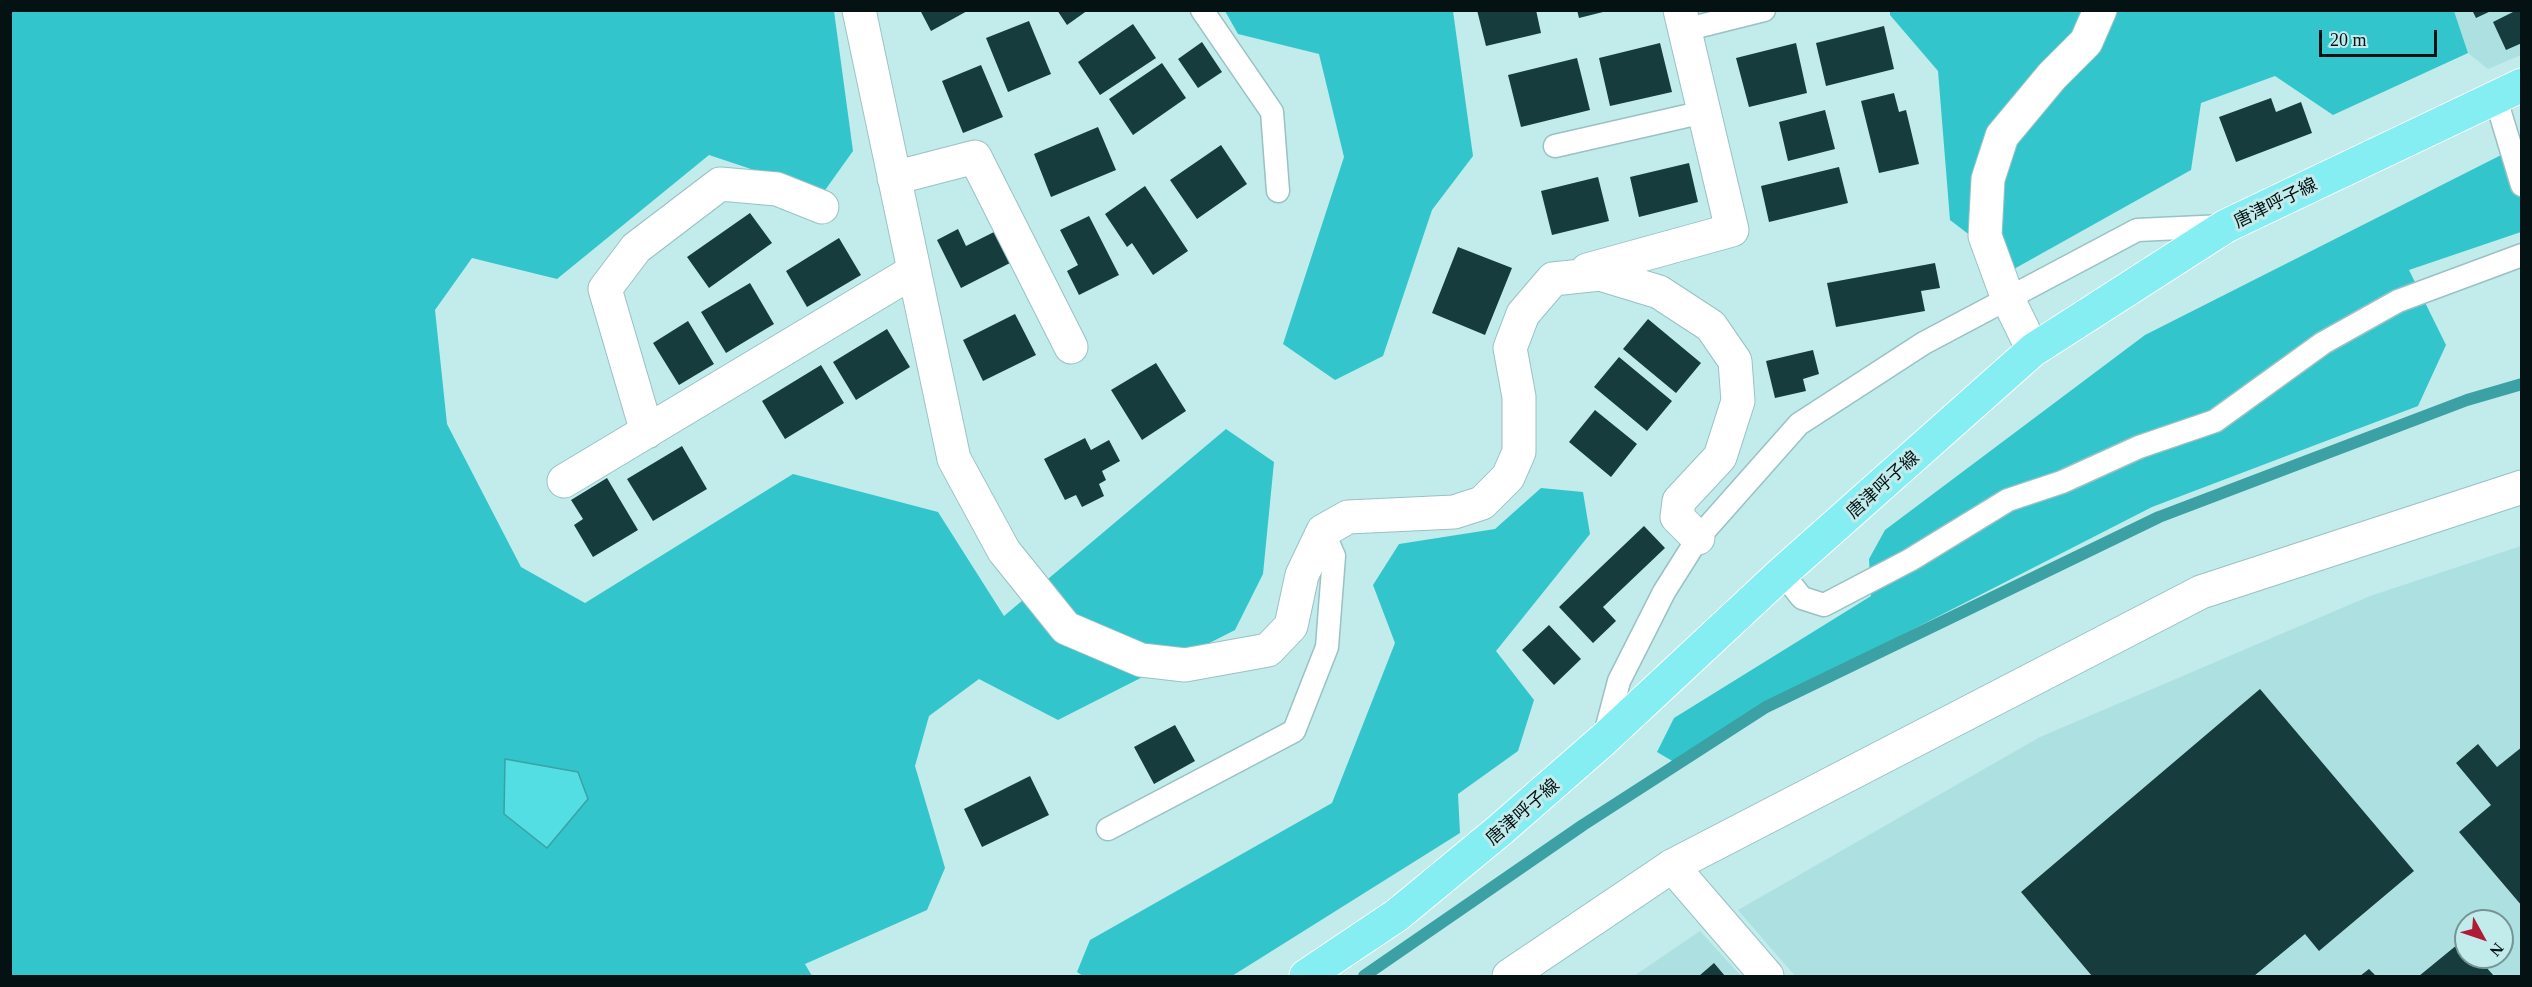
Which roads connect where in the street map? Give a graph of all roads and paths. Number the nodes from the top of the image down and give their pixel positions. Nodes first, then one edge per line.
1 (859, 10) edge
2 (1203, 10) edge
3 (1764, 10) edge
4 (2100, 10) edge
5 (1682, 20) edge
6 (2508, 91) edge
7 (1704, 112) junction
8 (1555, 146) dead end
9 (894, 178) junction
10 (2522, 185) edge
11 (1278, 191) dead end
12 (822, 207) dead end
13 (2226, 226) junction
14 (2522, 255) edge
15 (914, 271) junction
16 (1553, 279) junction
17 (2008, 299) junction
18 (1071, 347) dead end
19 (2033, 350) junction
20 (647, 432) junction
21 (564, 481) dead end
22 (2522, 488) edge
23 (1323, 531) junction
24 (1698, 538) junction
25 (1782, 573) junction
26 (1603, 740) junction
27 (1108, 829) dead end
28 (1672, 866) junction
29 (1306, 976) edge
30 (1509, 976) edge
31 (1767, 976) edge

1 - 9 street
2 - 11 lane
3 - 5 lane
4 - 17 street
5 - 7 street
6 - 10 lane
6 - 13 main road, 唐津呼子線
7 - 8 lane
7 - 16 street
9 - 15 street
9 - 18 street
12 - 20 street
13 - 17 lane
13 - 19 main road, 唐津呼子線
14 - 25 lane
15 - 20 street
15 - 23 street
16 - 23 street
16 - 24 street
17 - 19 street
17 - 24 lane
19 - 25 main road, 唐津呼子線
20 - 21 street
22 - 28 street
23 - 27 lane
24 - 26 lane
25 - 26 main road, 唐津呼子線
26 - 29 main road, 唐津呼子線
28 - 30 street
28 - 31 street

